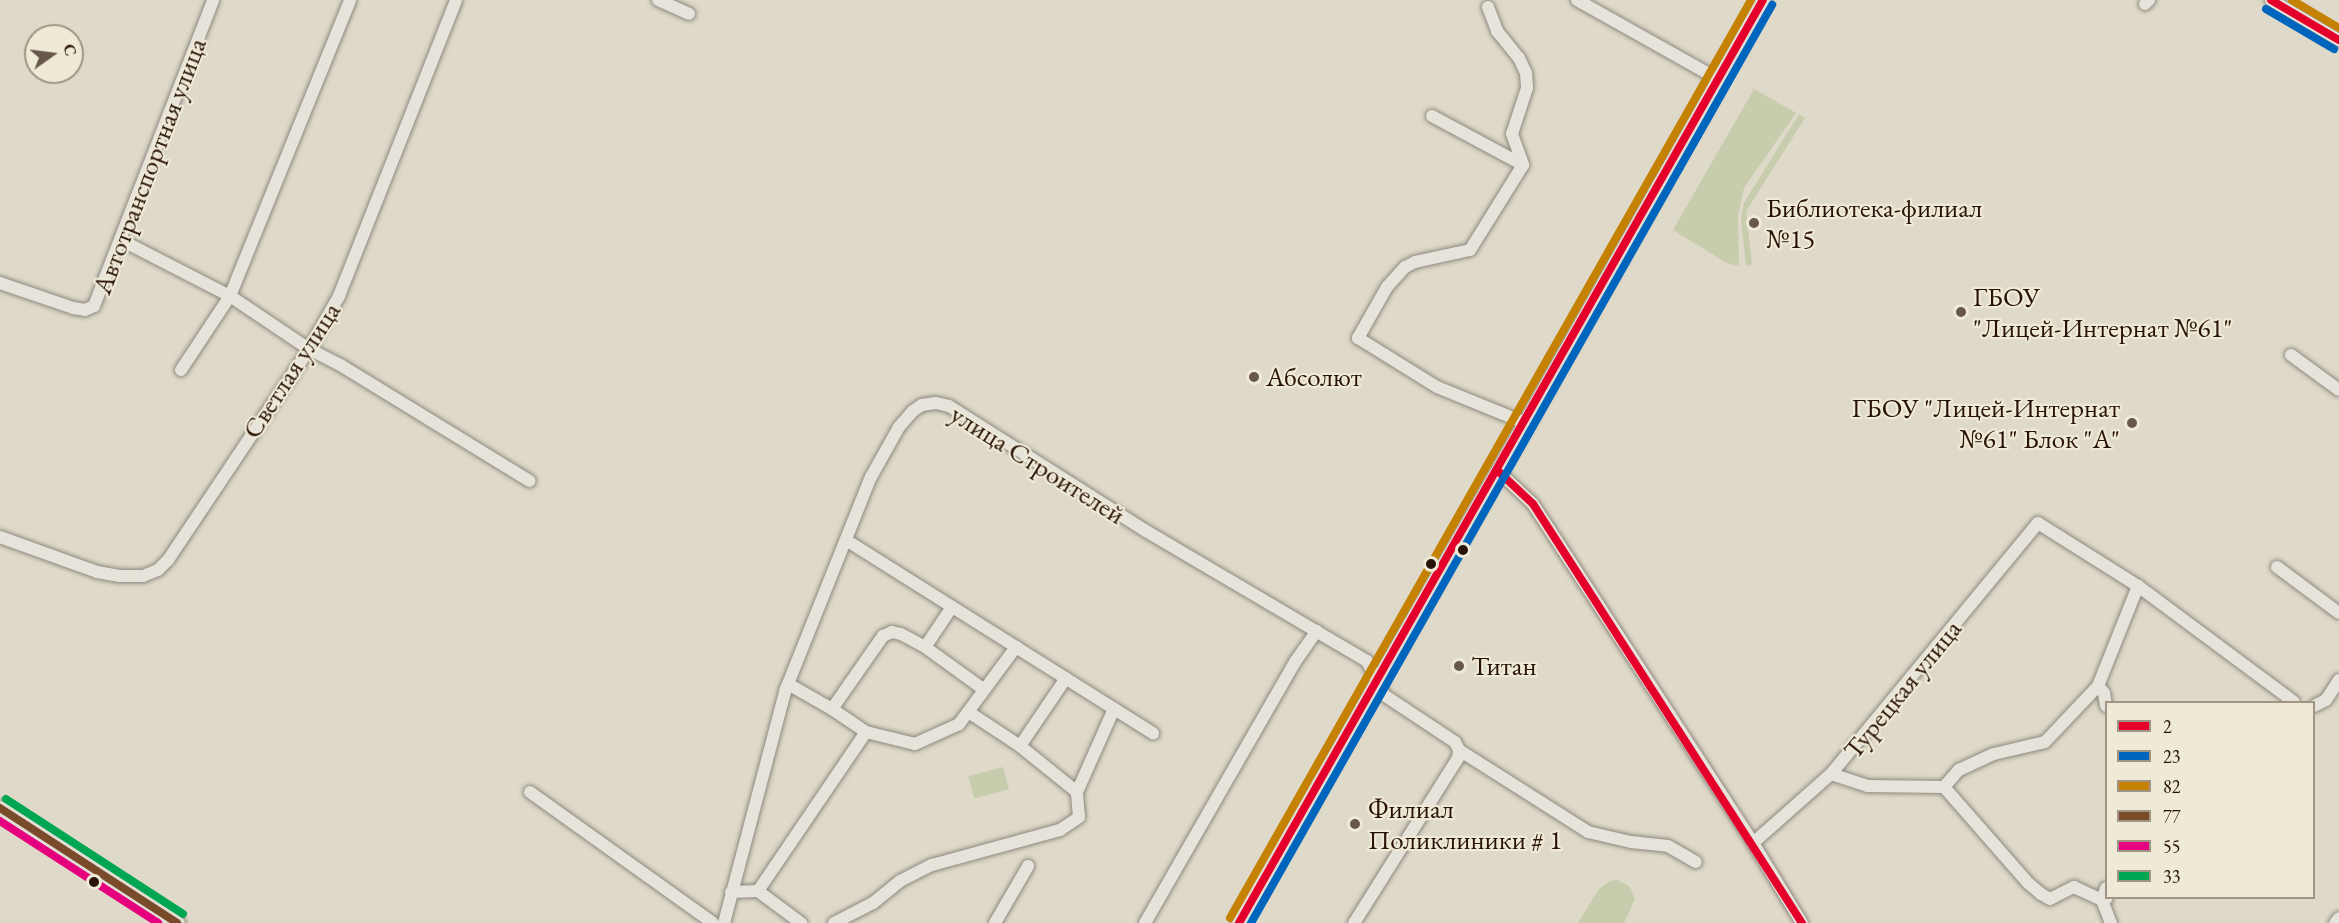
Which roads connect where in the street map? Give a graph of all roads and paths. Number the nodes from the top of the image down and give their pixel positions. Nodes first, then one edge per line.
1 (213, 0) edge
2 (350, 0) edge
3 (456, 0) edge
4 (658, 0) edge
5 (1577, 0) edge
6 (1763, 0) edge
7 (2271, 0) edge
8 (1488, 7) dead end
9 (689, 14) dead end
10 (2339, 40) edge
11 (1718, 79) junction
12 (1432, 116) dead end
13 (1523, 165) junction
14 (121, 240) junction
15 (0, 283) edge
16 (230, 296) junction
17 (309, 349) junction
18 (2291, 355) dead end
19 (181, 370) dead end
20 (2339, 390) edge
21 (1526, 423) junction
22 (1498, 471) junction
23 (530, 482) dead end
24 (0, 537) edge
25 (846, 540) junction
26 (2277, 567) dead end
27 (2138, 586) junction
28 (952, 607) junction
29 (2339, 613) edge
30 (1317, 630) junction
31 (925, 647) junction
32 (1016, 647) junction
33 (1066, 678) junction
34 (2339, 680) edge
35 (1376, 681) junction
36 (788, 684) junction
37 (2098, 686) junction
38 (983, 689) junction
39 (2105, 701) edge
40 (2293, 701) edge
41 (2315, 705) edge
42 (832, 708) junction
43 (1114, 709) junction
44 (970, 713) junction
45 (866, 732) junction
46 (1153, 733) dead end
47 (1020, 746) junction
48 (1459, 750) junction
49 (1831, 774) junction
50 (1944, 787) junction
51 (530, 792) dead end
52 (1077, 792) junction
53 (0, 808) edge
54 (1753, 843) junction
55 (1696, 862) dead end
56 (1028, 866) dead end
57 (758, 891) junction
58 (731, 892) junction
59 (2104, 899) edge
60 (2339, 918) edge
61 (177, 923) edge
62 (713, 923) edge
63 (724, 923) edge
64 (801, 923) edge
65 (834, 923) edge
66 (995, 923) edge
67 (1145, 923) edge
68 (1239, 923) edge
69 (1354, 923) edge
70 (1802, 923) edge
71 (2111, 923) edge
72 (2335, 923) edge

1 - 14 street, Автотранспортная улица
2 - 16 street
3 - 17 street, Светлая улица
4 - 9 street
5 - 11 street
6 - 11 main road
7 - 10 street
8 - 13 street
11 - 21 main road
12 - 13 street
13 - 21 street
14 - 15 street, Автотранспортная улица
14 - 16 street
16 - 17 street
16 - 19 street
17 - 23 street
17 - 24 street, Светлая улица
18 - 20 street
21 - 22 main road
22 - 35 main road
22 - 54 street
25 - 28 street
25 - 30 street, улица Строителей
25 - 36 street, улица Строителей
26 - 29 street
27 - 37 street
27 - 40 street
27 - 49 street, Турецкая улица
28 - 31 street
28 - 32 street
30 - 35 street, улица Строителей
30 - 67 street
31 - 38 street
31 - 42 street
32 - 33 street
32 - 38 street
33 - 43 street
33 - 47 street
34 - 41 street
35 - 48 street, улица Строителей
35 - 68 main road
36 - 42 street
36 - 58 street, улица Строителей
37 - 39 street
37 - 50 street
38 - 44 street
42 - 45 street
43 - 46 street
43 - 52 street
44 - 45 street
44 - 47 street
45 - 57 street
47 - 52 street
48 - 55 street, улица Строителей
48 - 69 street
49 - 50 street
49 - 54 street, Турецкая улица
50 - 59 street
51 - 62 street
52 - 65 street
53 - 61 main road
54 - 70 street
56 - 66 street
57 - 58 street
57 - 64 street
58 - 63 street, улица Строителей
59 - 71 street
60 - 72 street

